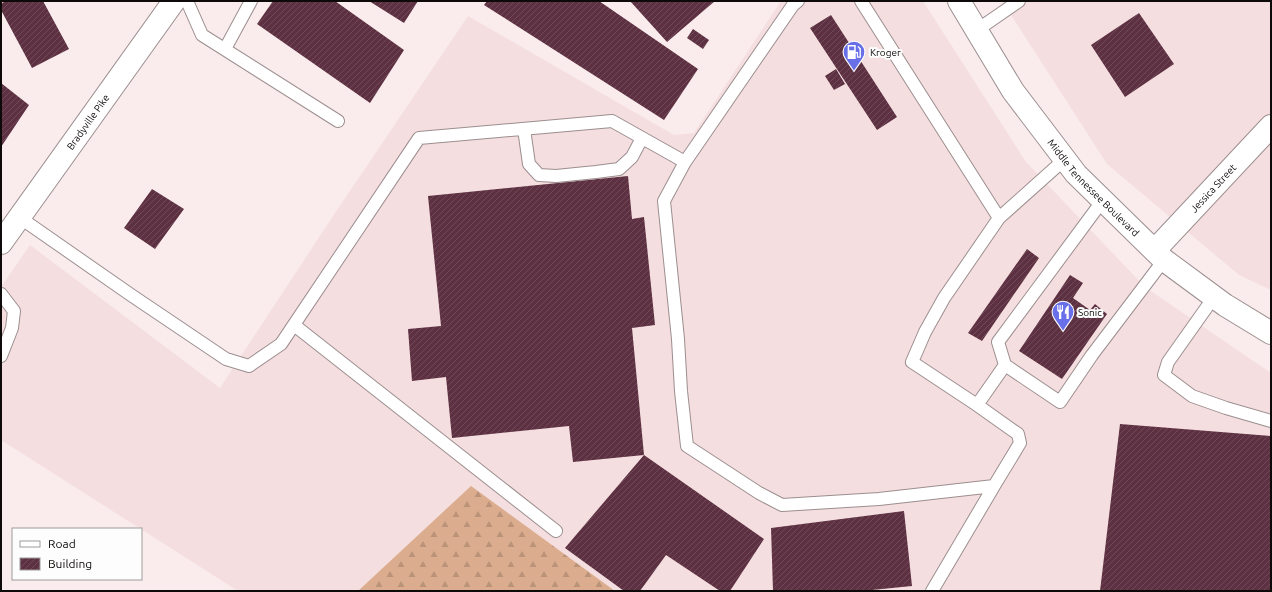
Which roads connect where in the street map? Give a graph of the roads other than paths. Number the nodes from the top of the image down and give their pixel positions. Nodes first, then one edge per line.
1 (174, 1) edge
2 (187, 1) edge
3 (251, 1) edge
4 (798, 1) edge
5 (861, 1) edge
6 (959, 1) edge
7 (1019, 1) edge
8 (977, 30) junction
9 (225, 50) junction
10 (338, 121) dead end
11 (1271, 126) edge
12 (524, 129) junction
13 (642, 138) junction
14 (1065, 159) junction
15 (685, 162) junction
16 (1103, 200) junction
17 (19, 217) junction
18 (1000, 218) junction
19 (1, 243) edge
20 (1160, 255) junction
21 (1, 294) edge
22 (1214, 297) junction
23 (294, 325) junction
24 (1271, 333) edge
25 (1, 356) edge
26 (1005, 365) junction
27 (977, 404) junction
28 (1271, 421) edge
29 (994, 486) junction
30 (556, 531) dead end
31 (932, 591) edge

1 - 17 main road, Bradyville Pike
2 - 9 lane
3 - 9 lane
4 - 15 lane
5 - 18 lane
6 - 8 main road, Middle Tennessee Boulevard
7 - 8 lane
8 - 14 main road, Middle Tennessee Boulevard
9 - 10 lane
11 - 20 main road, Jessica Street
12 - 13 lane
12 - 13 lane
12 - 23 lane
13 - 15 lane
14 - 16 main road, Middle Tennessee Boulevard
14 - 18 lane
15 - 29 lane
16 - 20 main road, Middle Tennessee Boulevard
16 - 26 lane
17 - 19 main road, Bradyville Pike
17 - 23 lane
18 - 27 lane
20 - 22 main road, Middle Tennessee Boulevard
20 - 26 lane
21 - 25 lane
22 - 24 main road, Middle Tennessee Boulevard
22 - 28 lane
23 - 30 lane
26 - 27 lane
27 - 29 lane
29 - 31 lane

